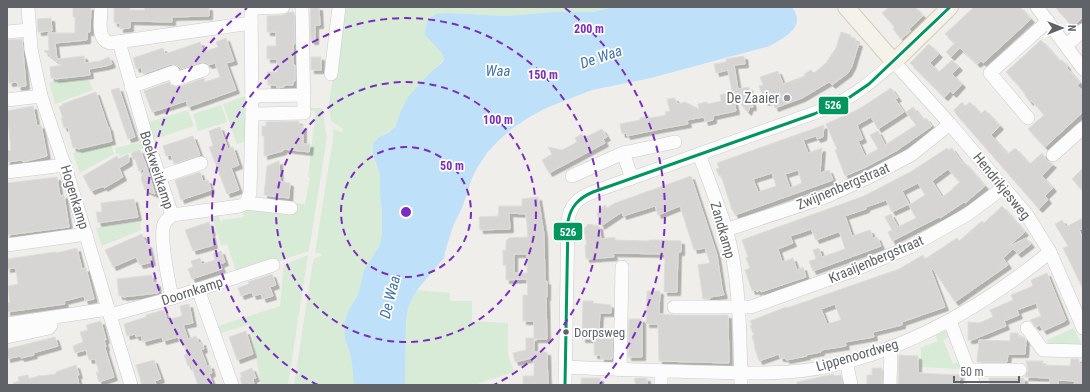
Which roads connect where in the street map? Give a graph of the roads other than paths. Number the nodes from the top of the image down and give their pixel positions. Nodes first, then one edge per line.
1 (28, 7) edge
2 (101, 7) edge
3 (251, 7) edge
4 (283, 7) edge
5 (302, 7) edge
6 (339, 7) edge
7 (846, 7) edge
8 (950, 7) edge
9 (1037, 7) edge
10 (1048, 21) junction
11 (251, 23) junction
12 (29, 30) junction
13 (1083, 30) edge
14 (7, 32) edge
15 (119, 42) junction
16 (1066, 46) junction
17 (894, 62) junction
18 (203, 70) dead end
19 (1083, 70) edge
20 (331, 74) dead end
21 (131, 87) junction
22 (304, 95) junction
23 (41, 96) junction
24 (252, 96) junction
25 (7, 100) edge
26 (252, 114) junction
27 (1028, 118) dead end
28 (950, 124) junction
29 (1083, 128) edge
30 (675, 142) dead end
31 (623, 153) junction
32 (699, 154) junction
33 (1053, 155) dead end
34 (201, 163) dead end
35 (65, 164) junction
36 (7, 172) edge
37 (572, 176) dead end
38 (160, 177) junction
39 (632, 178) junction
40 (1004, 186) junction
41 (246, 203) junction
42 (291, 208) dead end
43 (172, 215) junction
44 (726, 230) junction
45 (86, 234) junction
46 (7, 245) edge
47 (1050, 252) junction
48 (273, 265) dead end
49 (622, 267) dead end
50 (198, 289) junction
51 (172, 298) junction
52 (674, 307) dead end
53 (738, 307) junction
54 (109, 312) junction
55 (51, 318) junction
56 (950, 321) junction
57 (7, 324) edge
58 (1027, 328) dead end
59 (1083, 328) edge
60 (7, 337) edge
61 (891, 347) junction
62 (1083, 352) edge
63 (846, 361) junction
64 (565, 367) junction
65 (620, 370) junction
66 (968, 370) junction
67 (1020, 370) dead end
68 (661, 371) junction
69 (741, 379) edge
70 (131, 385) edge
71 (232, 385) edge
72 (565, 385) edge
73 (661, 385) edge
74 (851, 385) edge
75 (890, 385) edge
76 (974, 385) edge

1 - 12 street, Hogenkamp
2 - 15 street
3 - 4 street
3 - 11 street
5 - 22 street
6 - 20 street
7 - 17 main road
8 - 17 main road
9 - 10 street
10 - 16 street
10 - 27 street
11 - 15 street
11 - 24 street
12 - 14 street
12 - 23 street, Hogenkamp
13 - 16 street
15 - 21 street, Boekweitkamp
16 - 19 street
17 - 28 street, Hendrikjesweg
17 - 32 street
18 - 21 street
21 - 38 street, Boekweitkamp
22 - 24 street
22 - 26 street
23 - 25 street
23 - 35 street, Hogenkamp
24 - 26 street
26 - 41 street
28 - 40 street, Hendrikjesweg
28 - 44 street, Zwijnenbergstraat
29 - 33 street
30 - 31 street
31 - 37 street
31 - 39 street
32 - 39 street
32 - 44 street, Zandkamp
34 - 38 street
35 - 36 street
35 - 45 street, Hogenkamp
38 - 43 street, Boekweitkamp
39 - 64 street
40 - 47 street, Hendrikjesweg
40 - 53 street, Kraaijenbergstraat
41 - 42 street
41 - 43 street
43 - 51 street, Boekweitkamp
44 - 53 street, Zandkamp
45 - 46 street
45 - 54 street, Hogenkamp
47 - 56 street, Lippenoordweg
47 - 59 street, Hendrikjesweg
48 - 50 street, Doornkamp
49 - 65 street
50 - 51 street, Doornkamp
50 - 71 street
51 - 54 street, Doornkamp
52 - 53 street
53 - 69 street, Zandkamp
54 - 55 street, Doornkamp
54 - 70 street, Hogenkamp
55 - 57 street, Doornkamp
55 - 60 street
56 - 61 street, Lippenoordweg
56 - 66 street
58 - 62 street
61 - 63 street, Lippenoordweg
61 - 75 street
63 - 69 street, Lippenoordweg
63 - 74 street
64 - 65 street, Lippenoordweg
64 - 72 street
65 - 68 street, Lippenoordweg
66 - 67 street
66 - 76 street
68 - 69 street, Lippenoordweg
68 - 73 street

